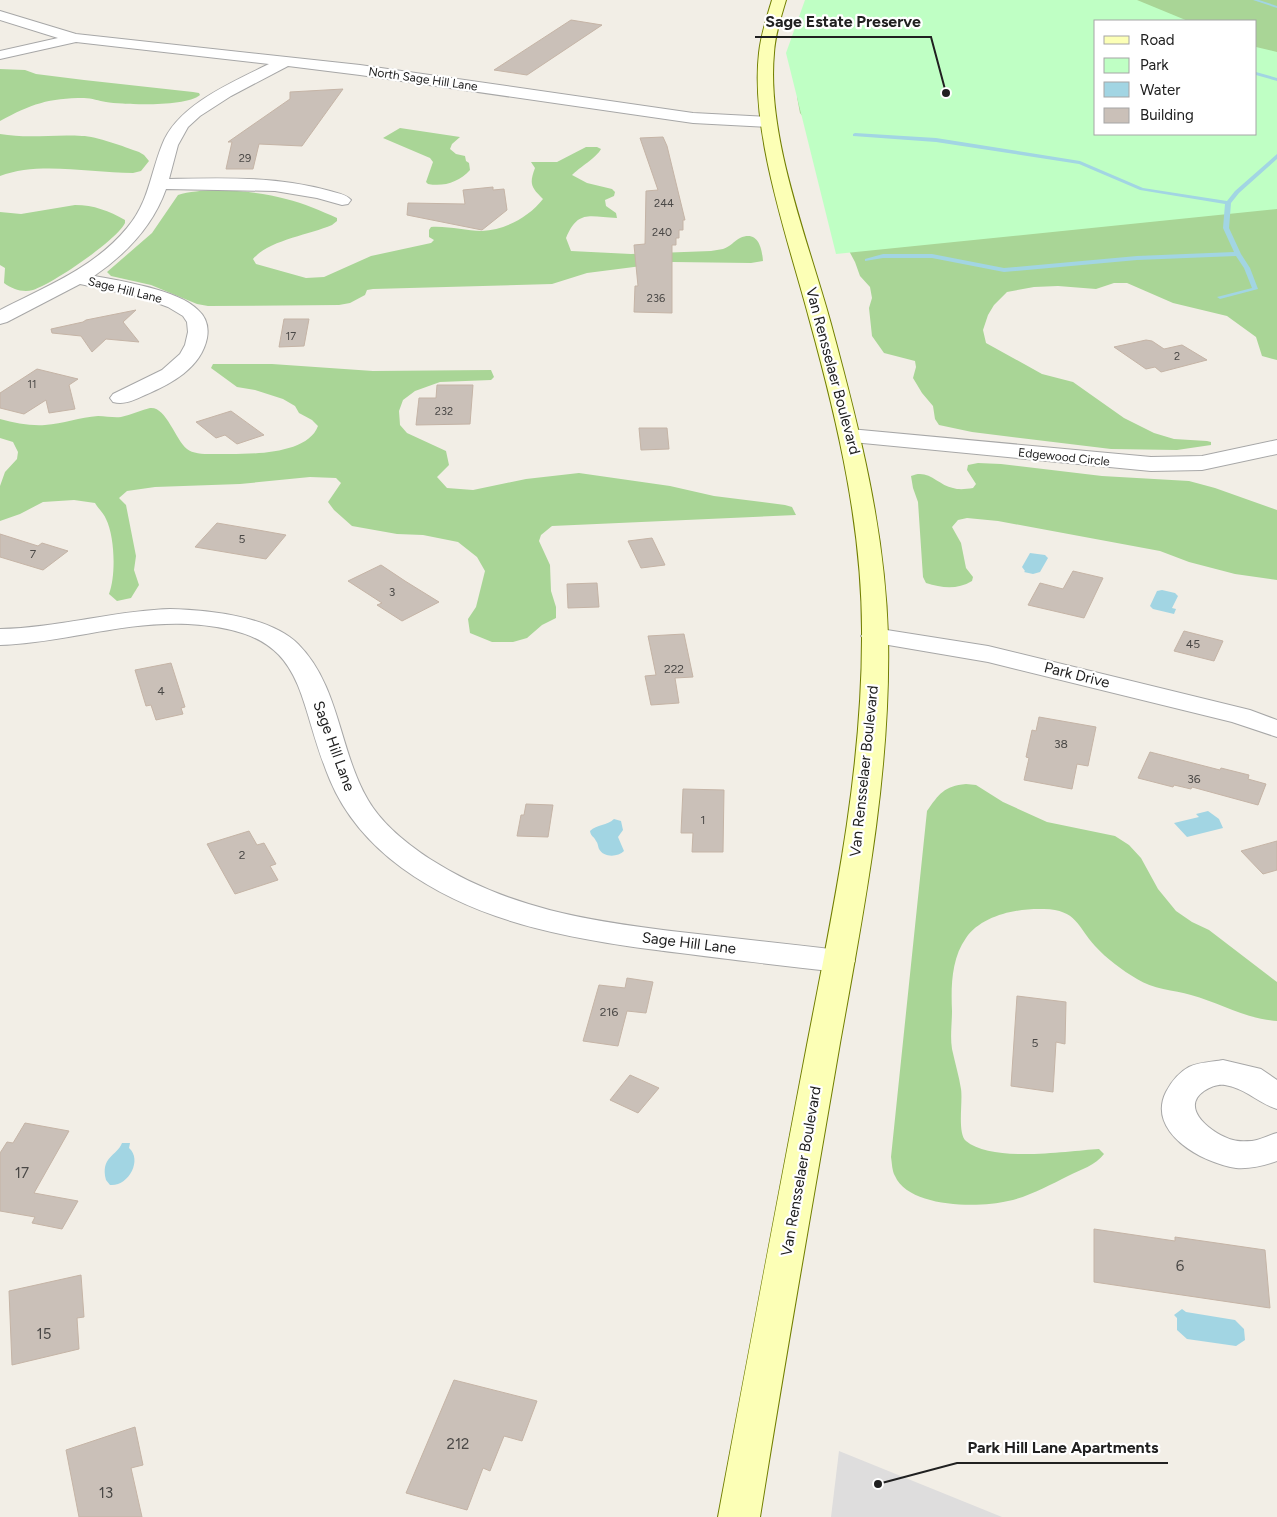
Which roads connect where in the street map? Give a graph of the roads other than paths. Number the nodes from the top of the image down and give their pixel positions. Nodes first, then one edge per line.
1 (779, 0) edge
2 (0, 15) edge
3 (76, 38) junction
4 (0, 55) edge
5 (287, 61) junction
6 (768, 122) junction
7 (160, 184) junction
8 (342, 200) dead end
9 (77, 278) junction
10 (0, 318) edge
11 (120, 398) dead end
12 (850, 436) junction
13 (1277, 447) edge
14 (874, 636) junction
15 (0, 637) edge
16 (1277, 729) edge
17 (839, 961) junction
18 (1277, 1096) edge
19 (1277, 1146) edge
20 (739, 1517) edge

1 - 6 main road, Van Rensselaer Boulevard
2 - 3 street
3 - 4 street
3 - 5 street, North Sage Hill Lane
5 - 6 street, North Sage Hill Lane
5 - 7 street, Sage Hill Lane
6 - 12 main road, Van Rensselaer Boulevard
7 - 8 street
7 - 9 street, Sage Hill Lane
9 - 10 street, Sage Hill Lane
9 - 11 street, Sage Hill Lane
12 - 13 street, Edgewood Circle
12 - 14 main road, Van Rensselaer Boulevard
14 - 16 street, Park Drive
14 - 17 main road, Van Rensselaer Boulevard
15 - 17 street, Sage Hill Lane
17 - 20 main road, Van Rensselaer Boulevard
18 - 19 street

